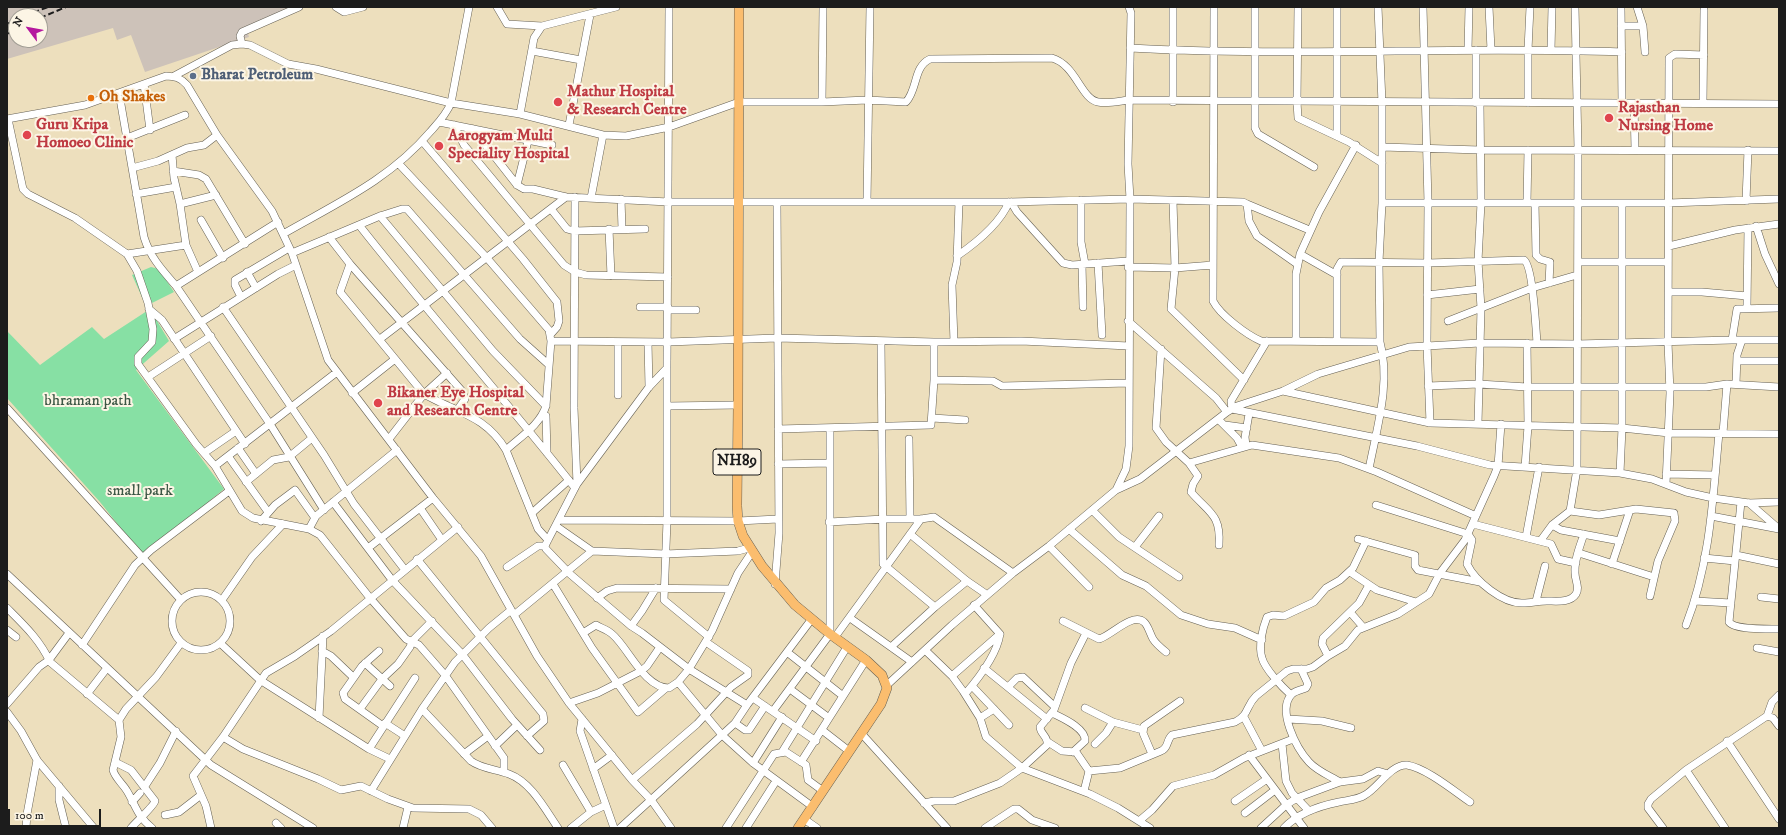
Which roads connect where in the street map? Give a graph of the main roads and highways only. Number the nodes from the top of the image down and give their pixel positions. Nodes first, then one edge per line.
1 (739, 7) edge
2 (798, 828) edge

1 - 2 main road, NH89

